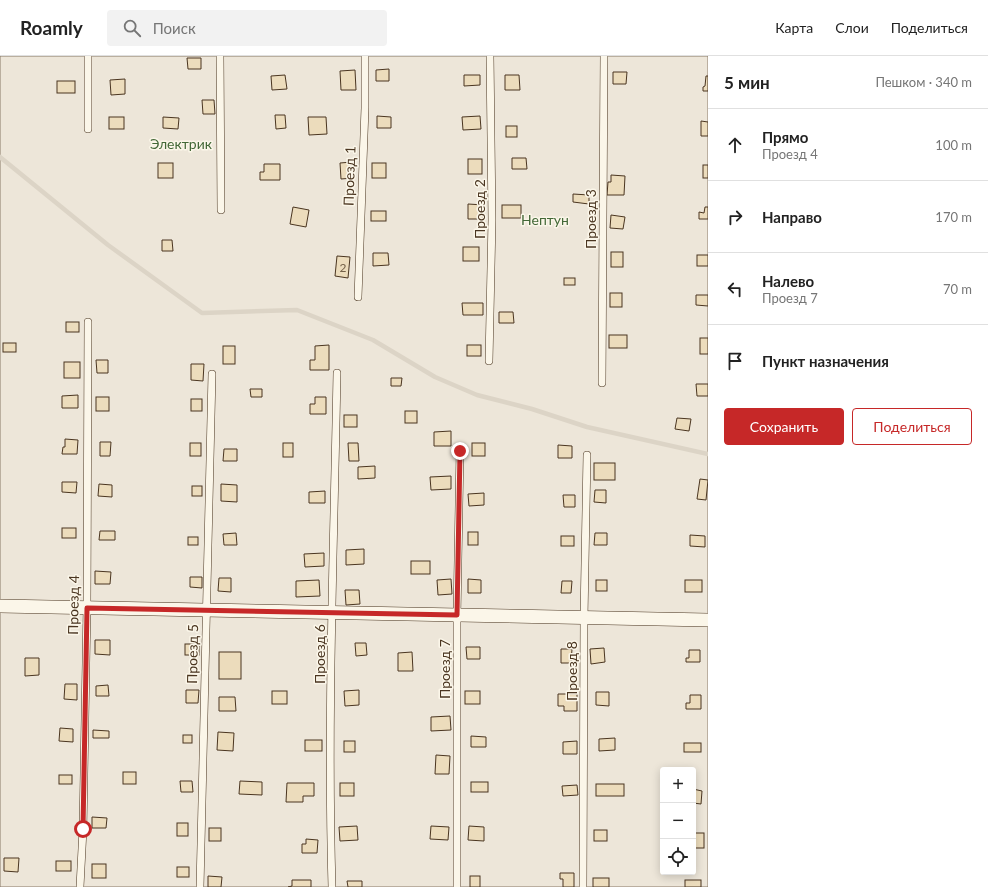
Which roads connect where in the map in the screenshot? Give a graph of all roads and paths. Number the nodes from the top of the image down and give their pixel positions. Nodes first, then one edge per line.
1 (88, 56) edge
2 (220, 56) edge
3 (365, 56) edge
4 (490, 56) edge
5 (604, 56) edge
6 (88, 129) dead end
7 (220, 210) dead end
8 (358, 297) dead end
9 (88, 322) dead end
10 (489, 361) dead end
11 (337, 373) dead end
12 (212, 374) dead end
13 (602, 382) dead end
14 (460, 451) dead end
15 (587, 455) dead end
16 (0, 606) edge
17 (87, 608) junction
18 (206, 610) junction
19 (332, 613) junction
20 (457, 615) junction
21 (584, 618) junction
22 (708, 620) edge
23 (80, 887) edge
24 (200, 887) edge
25 (332, 887) edge
26 (457, 887) edge
27 (583, 887) edge

1 - 6 lane
2 - 7 lane
3 - 8 lane, Проезд 1
4 - 10 lane, Проезд 2
5 - 13 lane, Проезд 3
9 - 17 lane, Проезд 4
11 - 19 lane, Проезд 6
12 - 18 lane, Проезд 5
14 - 20 lane, Проезд 7
15 - 21 lane, Проезд 8
16 - 17 street
17 - 18 street
17 - 23 lane, Проезд 4
18 - 19 street
18 - 24 lane, Проезд 5
19 - 20 street
19 - 25 lane, Проезд 6
20 - 21 street
20 - 26 lane, Проезд 7
21 - 22 street
21 - 27 lane, Проезд 8

